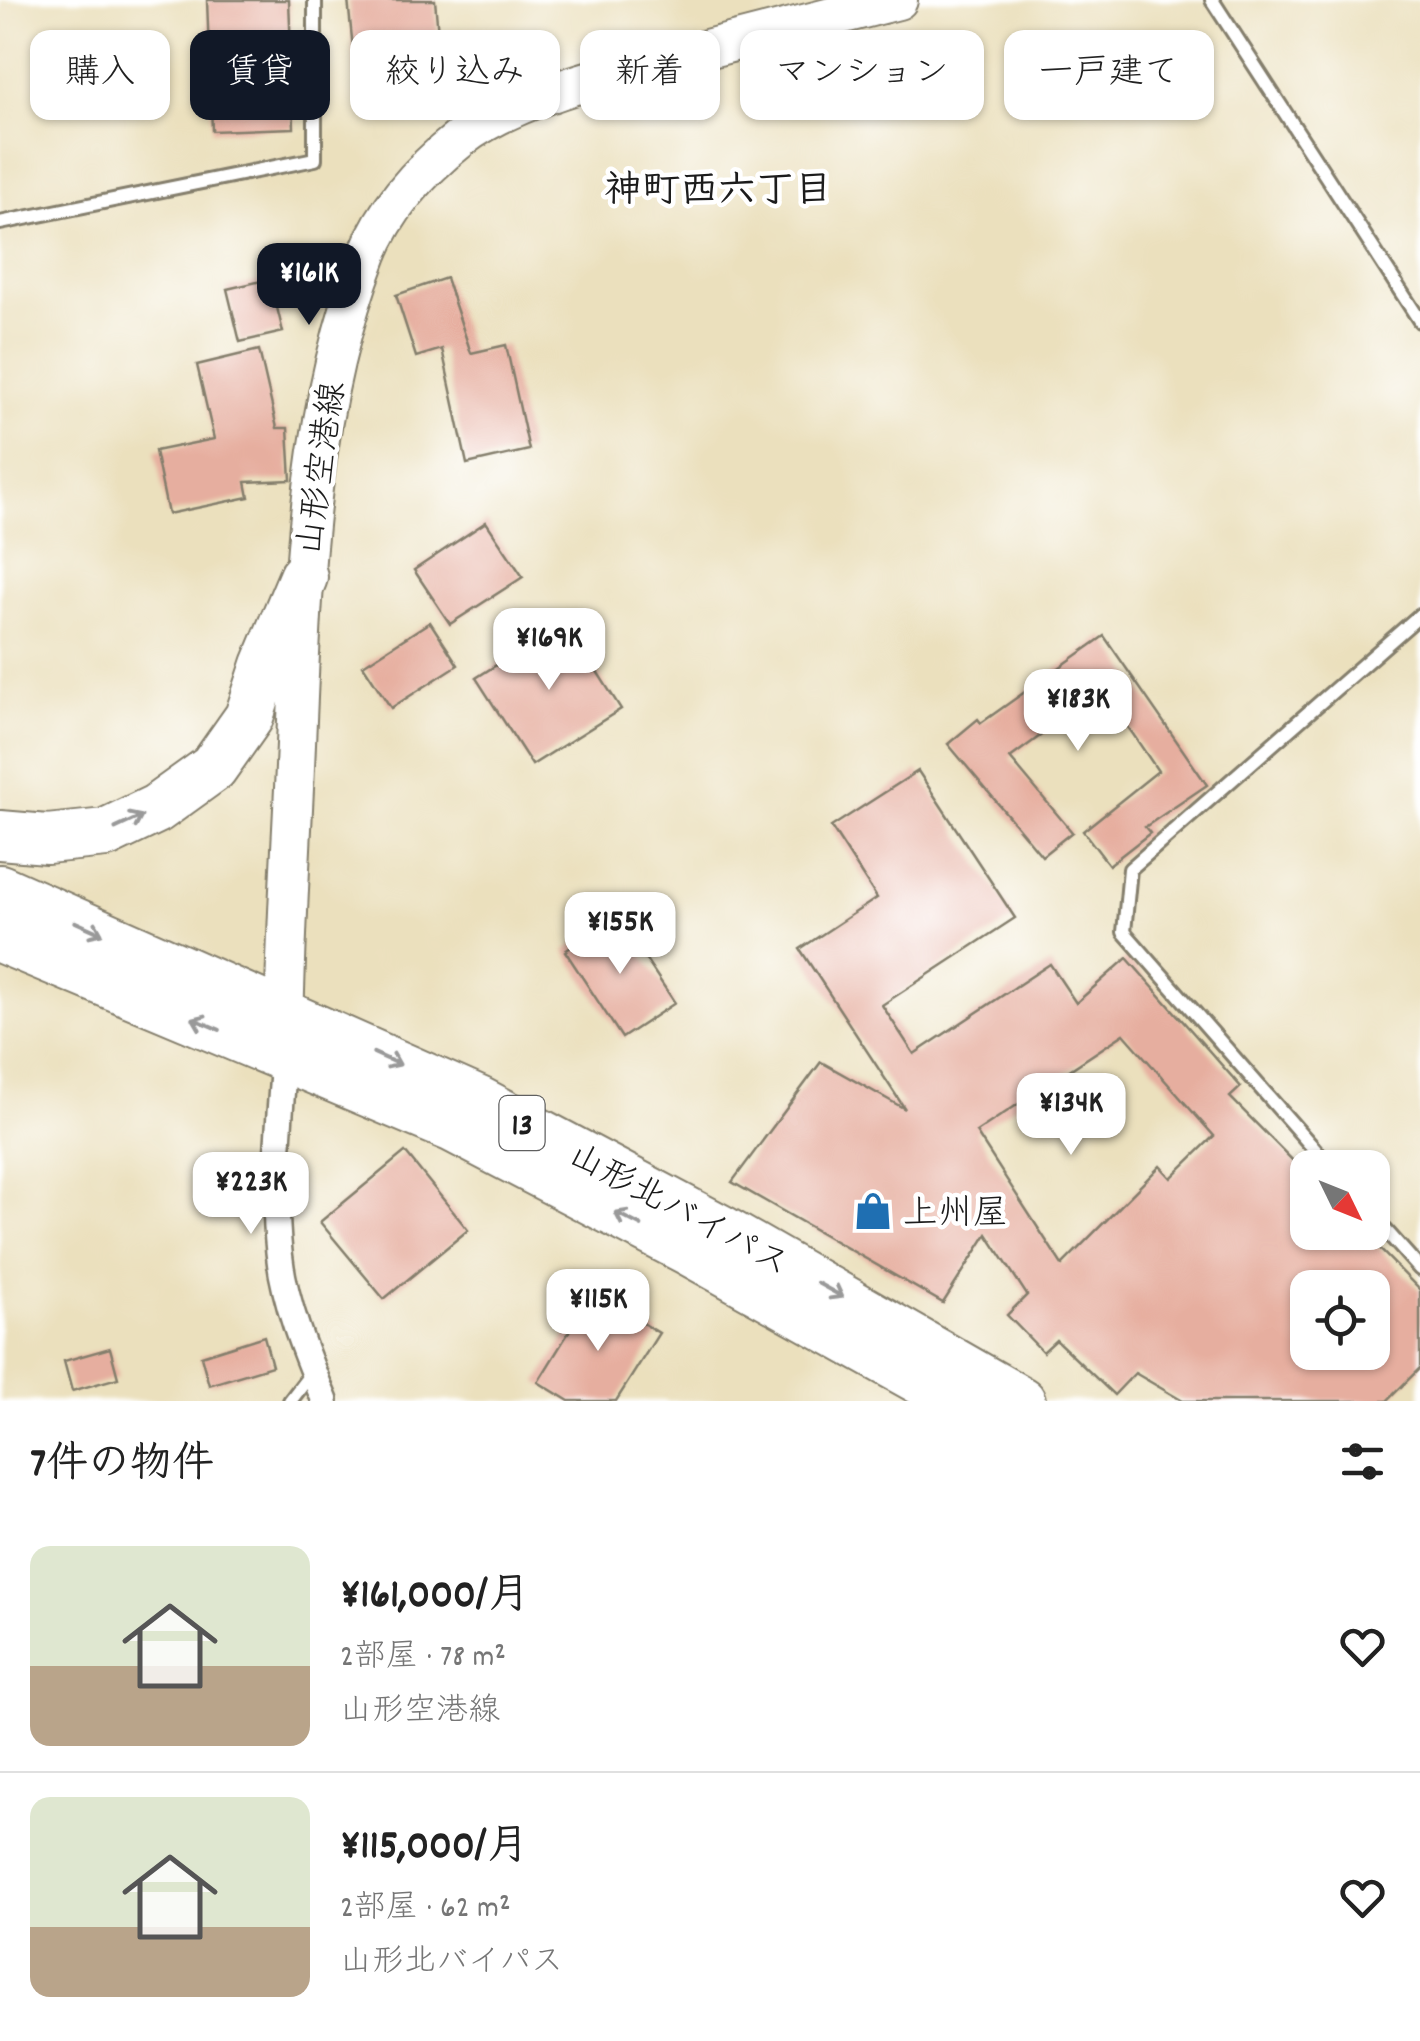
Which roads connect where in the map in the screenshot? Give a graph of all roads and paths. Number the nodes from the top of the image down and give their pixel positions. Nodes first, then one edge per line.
1 (315, 0) edge
2 (898, 0) edge
3 (1212, 0) edge
4 (0, 223) edge
5 (1420, 321) edge
6 (304, 577) junction
7 (1420, 615) edge
8 (0, 835) edge
9 (0, 888) edge
10 (0, 938) edge
11 (284, 1035) junction
12 (1315, 1150) edge
13 (1390, 1236) edge
14 (1420, 1270) edge
15 (313, 1371) junction
16 (290, 1401) edge
17 (325, 1401) edge
18 (958, 1401) edge
19 (1022, 1401) edge

1 - 4 lane
2 - 6 main road, 山形空港線
3 - 5 lane
8 -> 6 highway
6 - 11 main road, 山形空港線
7 - 12 lane
9 -> 11 highway, 山形北バイパス / 13
11 -> 10 highway, 山形北バイパス / 13
11 - 15 street
18 -> 11 highway, 山形北バイパス / 13
11 -> 19 highway, 山形北バイパス / 13
13 - 14 lane
15 - 16 lane
15 - 17 street

